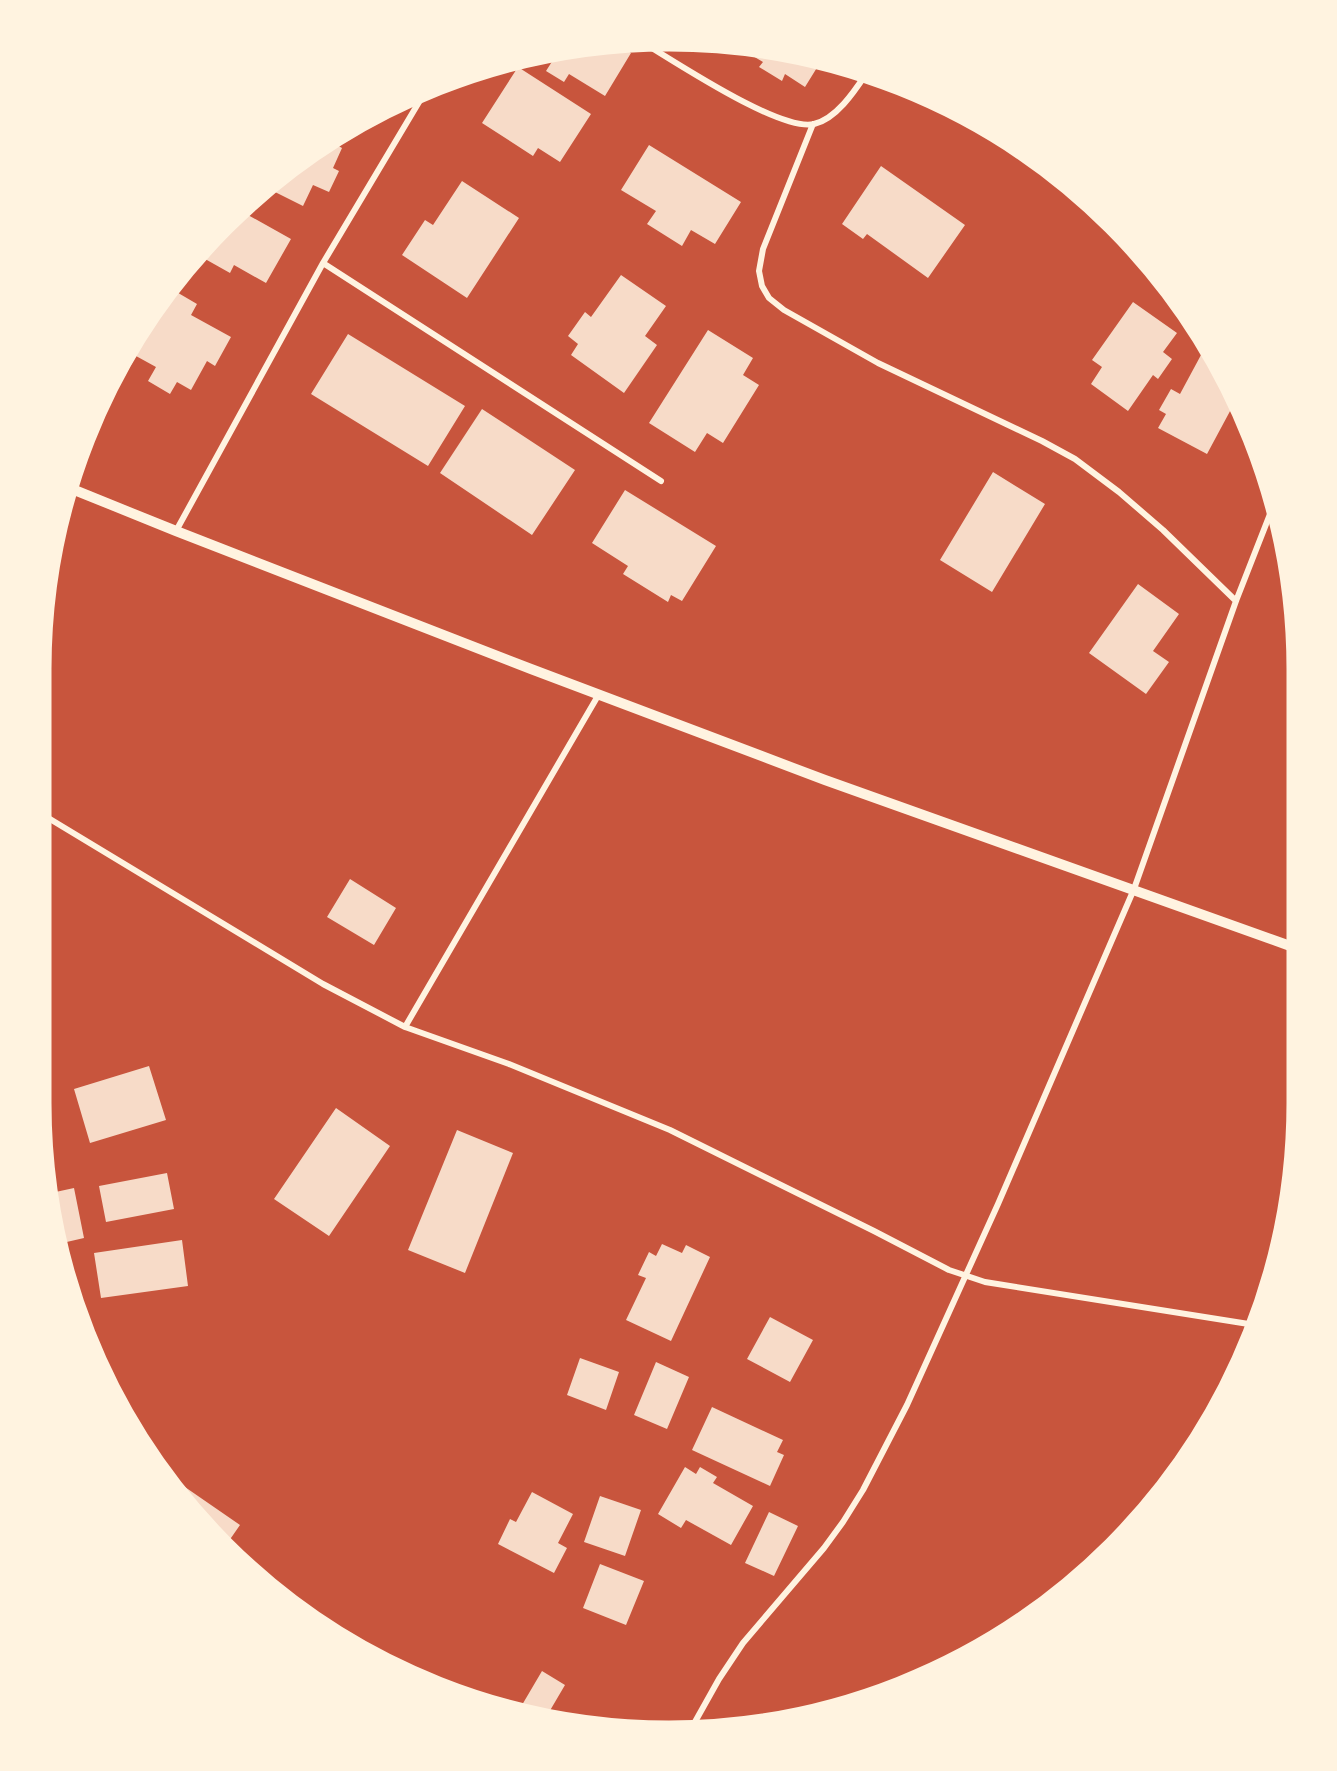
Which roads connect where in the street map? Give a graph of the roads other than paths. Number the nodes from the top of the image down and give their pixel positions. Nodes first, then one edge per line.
1 (656, 50) edge
2 (861, 80) edge
3 (419, 103) edge
4 (813, 124) junction
5 (323, 263) junction
6 (661, 481) dead end
7 (76, 490) edge
8 (1268, 518) edge
9 (176, 531) junction
10 (1236, 601) junction
11 (599, 694) junction
12 (50, 819) edge
13 (1134, 889) junction
14 (1288, 945) edge
15 (405, 1027) junction
16 (965, 1277) junction
17 (1246, 1324) edge
18 (696, 1721) edge

1 - 4 street
2 - 4 street
3 - 5 street
4 - 10 street
5 - 6 street
5 - 9 street
7 - 9 street
8 - 10 street
9 - 11 street
10 - 13 street
11 - 13 street
11 - 15 street
12 - 15 street
13 - 14 street
13 - 16 street
15 - 16 street
16 - 17 street
16 - 18 street

